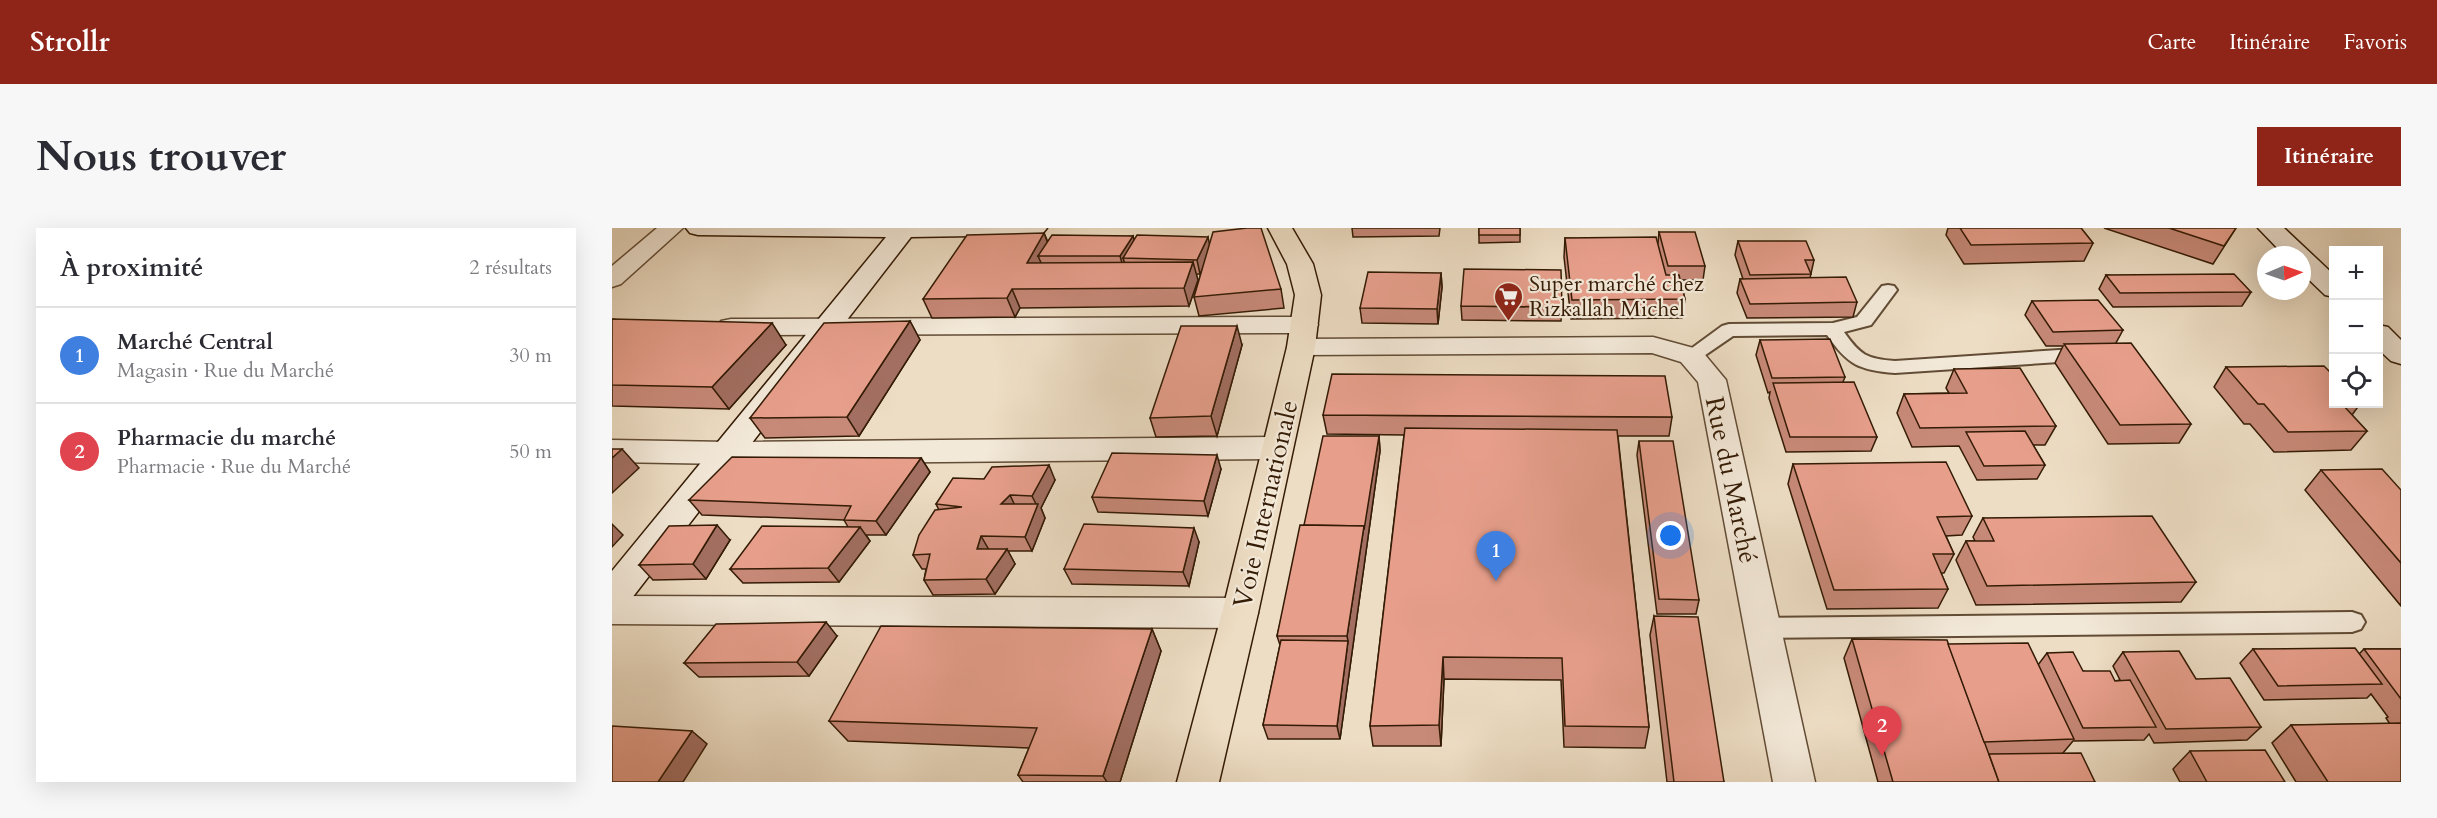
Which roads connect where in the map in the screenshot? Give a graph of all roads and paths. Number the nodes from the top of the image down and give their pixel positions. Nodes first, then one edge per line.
1 (671, 228) edge
2 (698, 228) edge
3 (1035, 228) edge
4 (1281, 228) edge
5 (2270, 228) edge
6 (905, 229) edge
7 (2289, 246) edge
8 (2311, 267) edge
9 (612, 279) edge
10 (2329, 284) edge
11 (1888, 290) dead end
12 (708, 327) edge
13 (827, 328) junction
14 (1833, 329) junction
15 (1303, 336) junction
16 (2383, 337) edge
17 (2103, 353) edge
18 (2401, 355) edge
19 (1690, 356) junction
20 (1276, 448) junction
21 (612, 451) edge
22 (728, 453) junction
23 (612, 597) edge
24 (612, 610) edge
25 (1240, 613) junction
26 (2352, 622) dead end
27 (1763, 628) junction
28 (1198, 782) edge
29 (1794, 782) edge

1 - 9 street
2 - 6 street
3 - 6 street
4 - 15 main road, Voie Internationale
5 - 7 street
6 - 13 street
8 - 10 street
11 - 14 lane
12 - 13 street
13 - 15 street
13 - 22 street
14 - 17 lane
14 - 19 lane
15 - 19 street
15 - 20 main road, Voie Internationale
16 - 18 street
19 - 27 street, Rue du Marché
20 - 22 street
20 - 25 main road, Voie Internationale
21 - 22 street
22 - 23 street
24 - 25 street
25 - 28 main road, Voie Internationale
26 - 27 lane
27 - 29 street, Rue du Marché

